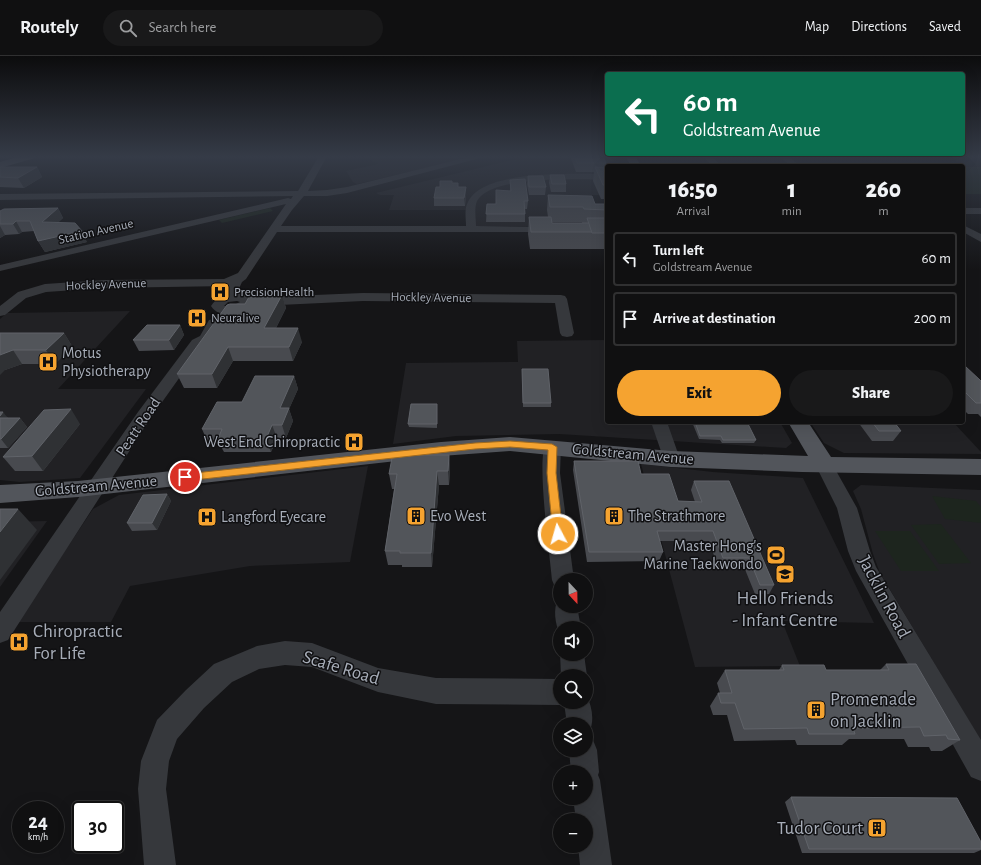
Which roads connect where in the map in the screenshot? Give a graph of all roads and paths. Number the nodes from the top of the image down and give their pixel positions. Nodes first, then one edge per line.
1 (299, 194) edge
2 (324, 194) edge
3 (324, 194) edge
4 (478, 194) edge
5 (0, 197) edge
6 (294, 202) junction
7 (965, 211) edge
8 (981, 211) edge
9 (275, 229) junction
10 (562, 229) edge
11 (965, 229) edge
12 (471, 230) junction
13 (981, 239) edge
14 (0, 268) edge
15 (234, 281) junction
16 (222, 303) junction
17 (241, 303) junction
18 (0, 312) edge
19 (567, 332) dead end
20 (197, 343) junction
21 (660, 424) edge
22 (799, 424) edge
23 (552, 447) junction
24 (671, 459) junction
25 (824, 464) junction
26 (981, 467) edge
27 (98, 487) junction
28 (0, 494) edge
29 (562, 573) edge
30 (0, 632) edge
31 (553, 692) edge
32 (981, 767) edge
33 (589, 805) edge
34 (160, 865) edge
35 (596, 865) edge

1 - 6 street, Peatt Road
2 - 6 street
3 - 6 street, Station Avenue
4 - 12 street
5 - 6 street
6 - 9 street, Peatt Road
6 - 14 street, Station Avenue
7 - 8 street
9 - 12 street
9 - 15 street, Peatt Road
10 - 12 street
11 - 13 street
15 - 16 street, Peatt Road
15 - 17 street, Peatt Road
15 - 18 street, Hockley Avenue
16 - 17 street
16 - 20 street, Peatt Road
17 - 19 street, Hockley Avenue
17 - 20 street, Peatt Road
20 - 27 street, Peatt Road
21 - 24 street
22 - 25 main road, Jacklin Road
23 - 24 main road, Goldstream Avenue
23 - 27 main road, Goldstream Avenue
23 - 29 street
24 - 25 main road, Goldstream Avenue
25 - 26 main road, Goldstream Avenue
25 - 32 street, Jacklin Road
27 - 28 main road, Goldstream Avenue
27 - 30 street, Peatt Road
31 - 34 street, Scafe Road
33 - 35 street

